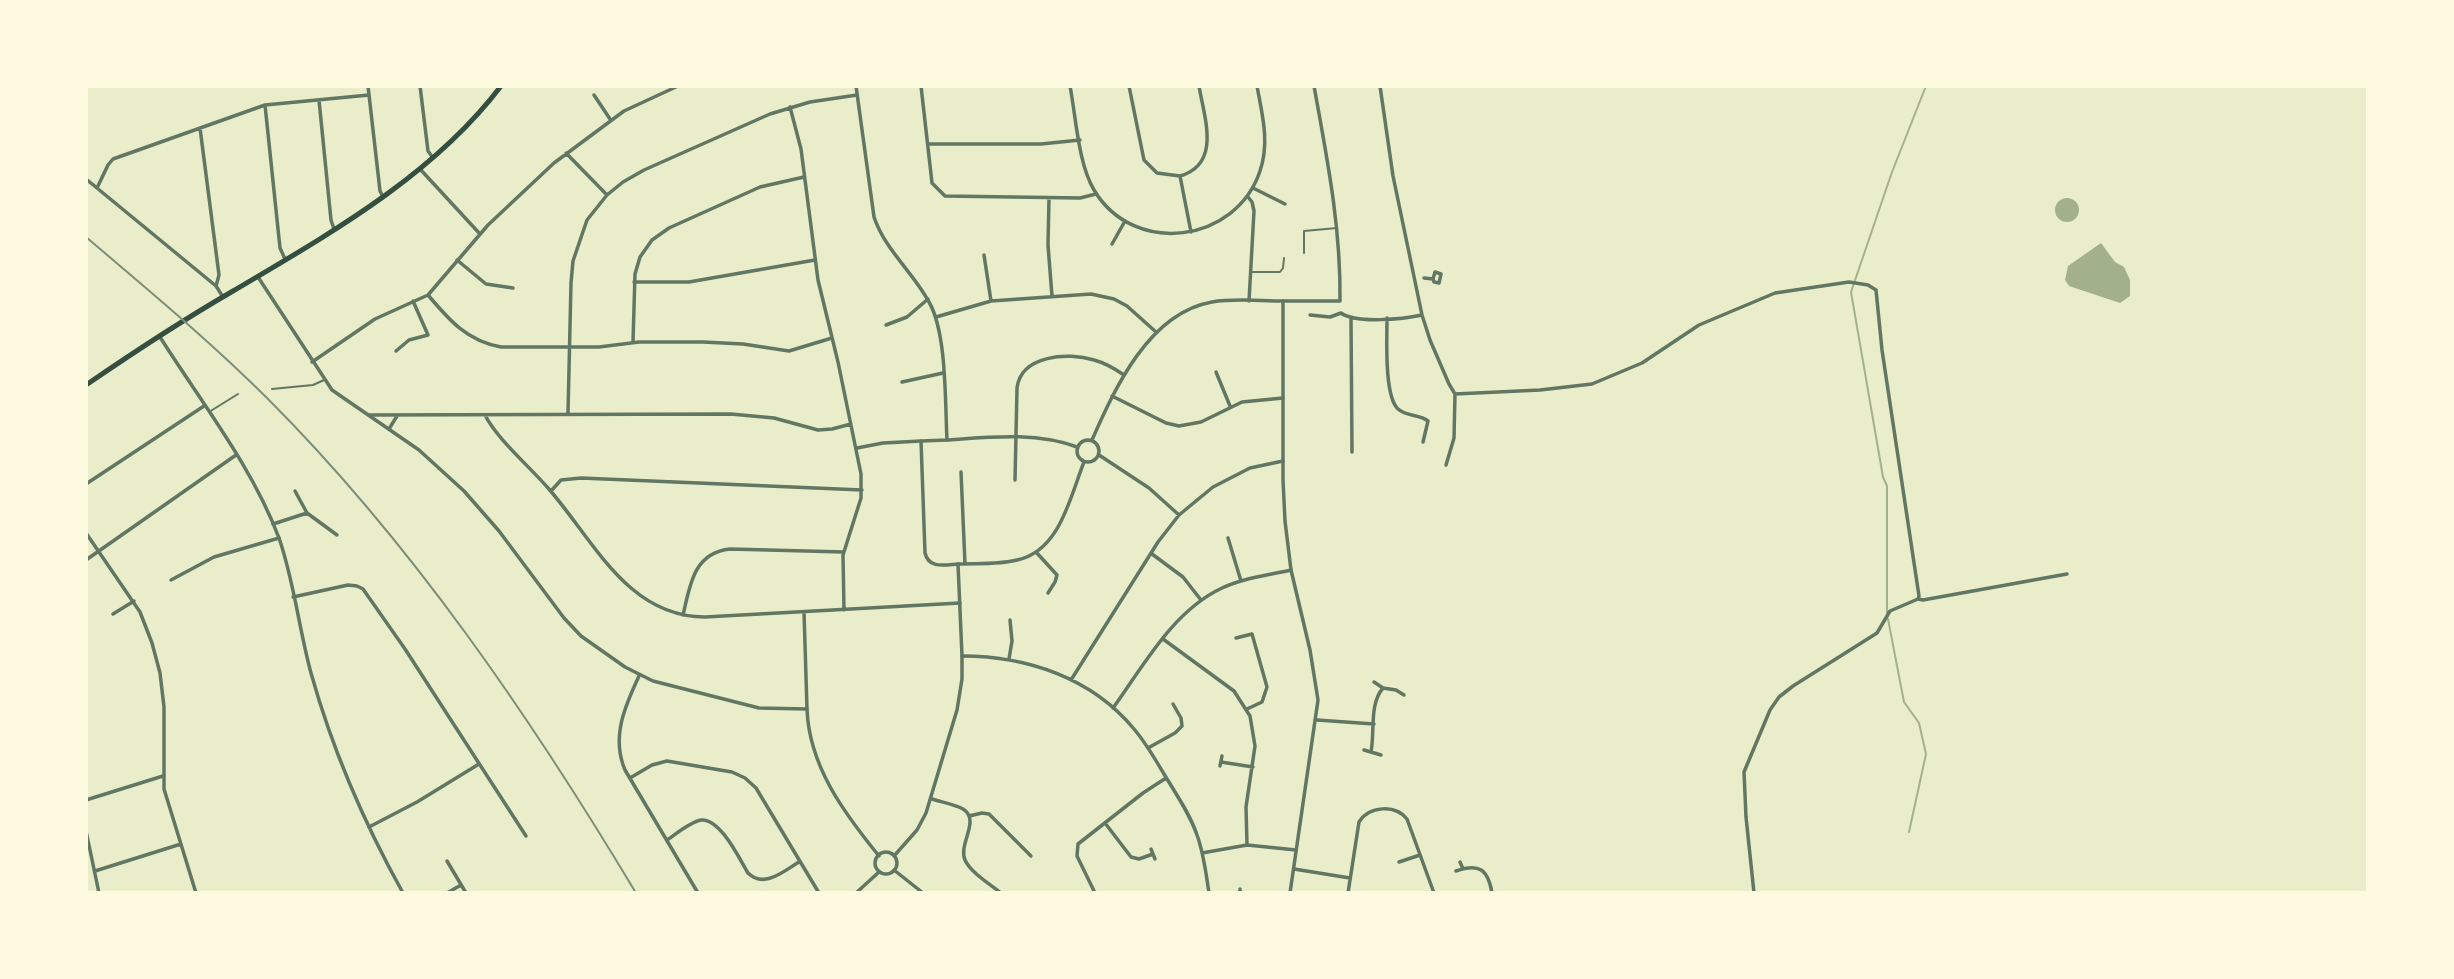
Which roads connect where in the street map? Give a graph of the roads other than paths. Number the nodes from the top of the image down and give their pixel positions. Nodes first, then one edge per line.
1 (368, 86) edge
2 (420, 86) edge
3 (501, 86) edge
4 (678, 86) edge
5 (856, 86) edge
6 (921, 86) edge
7 (1070, 86) edge
8 (1129, 86) edge
9 (1199, 86) edge
10 (1256, 86) edge
11 (1314, 86) edge
12 (1380, 86) edge
13 (594, 94) dead end
14 (369, 95) junction
15 (857, 95) junction
16 (319, 100) junction
17 (265, 106) junction
18 (790, 107) junction
19 (610, 119) junction
20 (200, 128) junction
21 (1080, 140) junction
22 (928, 144) junction
23 (566, 153) junction
24 (433, 158) junction
25 (420, 169) junction
26 (1180, 176) junction
27 (804, 177) junction
28 (86, 179) edge
29 (97, 188) junction
30 (1253, 188) junction
31 (1096, 194) junction
32 (607, 195) junction
33 (383, 197) junction
34 (1248, 197) junction
35 (1049, 198) junction
36 (1285, 204) dead end
37 (1125, 221) junction
38 (1338, 228) junction
39 (334, 229) junction
40 (1191, 232) junction
41 (480, 234) junction
42 (1112, 244) dead end
43 (1304, 253) dead end
44 (984, 255) dead end
45 (1284, 258) dead end
46 (285, 259) junction
47 (457, 260) junction
48 (815, 260) junction
49 (1251, 272) junction
50 (258, 277) junction
51 (1424, 278) dead end
52 (1433, 279) dead end
53 (634, 282) junction
54 (216, 286) junction
55 (513, 288) dead end
56 (428, 295) junction
57 (1052, 296) junction
58 (223, 297) junction
59 (928, 299) junction
60 (992, 301) junction
61 (1250, 301) junction
62 (1283, 301) junction
63 (1340, 301) junction
64 (413, 302) junction
65 (1341, 313) junction
66 (1310, 315) dead end
67 (1422, 315) junction
68 (936, 317) junction
69 (1351, 318) junction
70 (1387, 318) junction
71 (886, 325) dead end
72 (1156, 332) junction
73 (160, 337) junction
74 (832, 338) junction
75 (633, 342) junction
76 (570, 347) junction
77 (396, 351) dead end
78 (312, 362) junction
79 (1216, 372) dead end
80 (943, 373) junction
81 (1124, 375) junction
82 (324, 380) junction
83 (902, 382) dead end
84 (86, 385) edge
85 (272, 389) dead end
86 (238, 394) dead end
87 (1455, 394) junction
88 (1112, 396) junction
89 (1283, 398) junction
90 (204, 406) junction
91 (1230, 406) junction
92 (208, 412) junction
93 (568, 413) junction
94 (366, 415) junction
95 (485, 415) junction
96 (397, 416) junction
97 (851, 424) junction
98 (389, 429) junction
99 (1016, 437) junction
100 (947, 440) junction
101 (1092, 440) junction
102 (921, 442) junction
103 (1423, 442) dead end
104 (1077, 447) junction
105 (856, 449) junction
106 (1352, 452) dead end
107 (236, 455) junction
108 (1099, 455) junction
109 (1283, 461) junction
110 (1084, 462) junction
111 (1446, 465) dead end
112 (961, 472) dead end
113 (1015, 480) dead end
114 (86, 484) edge
115 (862, 490) junction
116 (295, 491) dead end
117 (551, 491) junction
118 (307, 513) junction
119 (1179, 515) junction
120 (273, 524) junction
121 (86, 533) edge
122 (337, 535) dead end
123 (279, 538) junction
124 (1228, 538) dead end
125 (99, 551) junction
126 (844, 552) junction
127 (1036, 552) junction
128 (1152, 554) junction
129 (86, 560) edge
130 (958, 564) junction
131 (965, 564) junction
132 (178, 568) dead end
133 (1291, 570) junction
134 (2067, 573) dead end
135 (181, 575) junction
136 (171, 580) dead end
137 (1241, 580) junction
138 (1048, 593) dead end
139 (293, 597) junction
140 (1918, 599) junction
141 (1201, 600) junction
142 (134, 601) junction
143 (960, 603) junction
144 (844, 610) junction
145 (804, 612) junction
146 (113, 614) dead end
147 (683, 615) junction
148 (1010, 620) dead end
149 (1236, 638) dead end
150 (1163, 639) junction
151 (962, 656) junction
152 (1009, 659) junction
153 (639, 676) junction
154 (1072, 680) junction
155 (1374, 682) dead end
156 (1383, 688) junction
157 (1404, 695) dead end
158 (1173, 704) dead end
159 (1112, 708) junction
160 (807, 709) junction
161 (1247, 709) junction
162 (1317, 720) junction
163 (1374, 724) junction
164 (1148, 748) junction
165 (1364, 750) dead end
166 (1370, 752) junction
167 (1381, 755) dead end
168 (1222, 756) dead end
169 (479, 764) junction
170 (1252, 767) junction
171 (163, 776) junction
172 (630, 778) junction
173 (1166, 778) junction
174 (932, 799) junction
175 (86, 800) edge
176 (969, 816) junction
177 (1105, 823) junction
178 (369, 827) junction
179 (86, 831) edge
180 (526, 836) dead end
181 (667, 839) junction
182 (181, 844) junction
183 (1247, 845) junction
184 (1296, 849) junction
185 (1202, 853) junction
186 (1420, 855) junction
187 (879, 856) junction
188 (894, 856) junction
189 (1031, 856) dead end
190 (1155, 859) dead end
191 (447, 861) dead end
192 (799, 862) junction
193 (1399, 862) dead end
194 (1460, 862) dead end
195 (1294, 869) junction
196 (1463, 869) junction
197 (894, 870) junction
198 (95, 871) junction
199 (1456, 871) dead end
200 (879, 872) junction
201 (1350, 878) junction
202 (461, 885) junction
203 (99, 893) edge
204 (196, 893) edge
205 (403, 893) edge
206 (447, 893) edge
207 (466, 893) edge
208 (698, 893) edge
209 (819, 893) edge
210 (856, 893) edge
211 (923, 893) edge
212 (1001, 893) edge
213 (1096, 893) edge
214 (1209, 893) edge
215 (1290, 893) edge
216 (1348, 893) edge
217 (1434, 893) edge
218 (1492, 893) edge
219 (1754, 893) edge

1 - 14 street
2 - 24 street
3 - 24 main road
4 - 19 street
5 - 15 street
6 - 22 street
7 - 21 street
8 - 26 street
9 - 26 street
10 - 30 street
11 - 38 street
12 - 67 street
13 - 19 street
14 - 16 street
14 - 33 street
15 - 18 street
15 - 59 street
16 - 17 street
16 - 39 street
17 - 20 street
17 - 46 street
18 - 27 street
18 - 32 street
19 - 23 street
20 - 29 street
20 - 54 street
21 - 22 street
21 - 31 street
22 - 35 street
23 - 32 street
23 - 41 street
24 - 25 main road
25 - 33 main road
25 - 41 street
26 - 40 street
27 - 48 street
27 - 53 street
28 - 29 street
29 - 54 street
30 - 34 street
30 - 36 street
31 - 35 street
31 - 37 street
32 - 76 street
33 - 39 main road
34 - 40 street
34 - 49 street
35 - 57 street
37 - 40 street
37 - 42 street
38 - 43 lane
38 - 63 street
39 - 46 main road
41 - 47 street
44 - 60 street
45 - 49 lane
46 - 50 main road
47 - 55 street
47 - 56 street
48 - 53 street
48 - 74 street
49 - 61 street
50 - 58 main road
50 - 78 street
51 - 52 street
53 - 75 street
54 - 58 street
56 - 64 street
56 - 76 street
57 - 60 street
57 - 72 street
58 - 73 main road
59 - 68 street
59 - 71 street
60 - 68 street
61 - 62 street
61 - 72 street
62 - 63 street
62 - 89 street
63 - 65 street
64 - 77 street
64 - 78 street
65 - 66 street
65 - 69 street
67 - 70 street
67 - 87 street
68 - 80 street
69 - 70 street
69 - 106 street
70 - 103 street
72 - 81 street
73 - 84 main road
73 - 90 street
74 - 75 street
74 - 97 street
75 - 76 street
76 - 93 street
78 - 82 street
79 - 91 street
80 - 83 street
80 - 100 street
81 - 88 street
81 - 99 street
82 - 85 lane
82 - 94 street
86 - 92 lane
87 - 111 street
87 - 140 street
88 - 91 street
88 - 101 street
89 - 91 street
89 - 109 street
90 - 92 street
90 - 114 street
92 - 107 street
93 - 95 street
93 - 97 street
94 - 96 street
94 - 98 street
95 - 96 street
95 - 117 street
96 - 98 street
97 - 105 street
98 - 153 street
99 - 100 street
99 - 104 street
99 - 113 street
100 - 102 street
101 - 104 street
101 - 108 street
102 - 105 street
102 - 130 street
104 - 110 street
105 - 115 street
107 - 120 street
107 - 125 street
108 - 110 street
108 - 119 street
109 - 119 street
109 - 133 street
110 - 127 street
112 - 131 street
115 - 117 street
115 - 126 street
116 - 118 street
117 - 147 street
118 - 120 street
118 - 122 street
119 - 128 street
120 - 123 street
121 - 125 street
123 - 135 street
123 - 139 street
124 - 137 street
125 - 129 street
125 - 142 street
126 - 144 street
126 - 147 street
127 - 131 street
127 - 138 street
128 - 141 street
128 - 154 street
130 - 131 street
130 - 143 street
132 - 135 street
133 - 137 street
133 - 162 street
134 - 140 street
135 - 136 street
137 - 141 street
139 - 169 street
139 - 178 street
140 - 219 street
141 - 150 street
142 - 146 street
142 - 171 street
143 - 144 street
143 - 151 street
144 - 145 street
145 - 147 street
145 - 160 street
148 - 152 street
149 - 161 street
150 - 159 street
150 - 161 street
151 - 152 street
151 - 174 street
152 - 154 street
153 - 160 street
153 - 172 street
154 - 159 street
155 - 156 street
156 - 157 street
156 - 163 street
158 - 164 street
159 - 164 street
160 - 187 street
161 - 170 street
162 - 163 street
162 - 184 street
163 - 166 street
164 - 173 street
165 - 166 street
166 - 167 street
168 - 170 street
169 - 178 street
169 - 180 street
170 - 183 street
171 - 175 street
171 - 182 street
172 - 181 street
172 - 192 street
173 - 177 street
173 - 185 street
174 - 176 street
174 - 188 street
176 - 189 street
176 - 212 street
177 - 190 street
177 - 213 street
178 - 205 street
179 - 198 street
181 - 192 street
181 - 208 street
182 - 198 street
182 - 204 street
183 - 184 street
183 - 185 street
184 - 195 street
185 - 214 street
186 - 193 street
186 - 201 street
186 - 217 street
187 - 188 street
187 - 200 street
188 - 197 street
191 - 202 street
192 - 209 street
194 - 196 street
195 - 201 street
195 - 215 street
196 - 199 street
196 - 218 street
197 - 200 street
197 - 211 street
198 - 203 street
200 - 210 street
201 - 216 street
202 - 206 street
202 - 207 street

